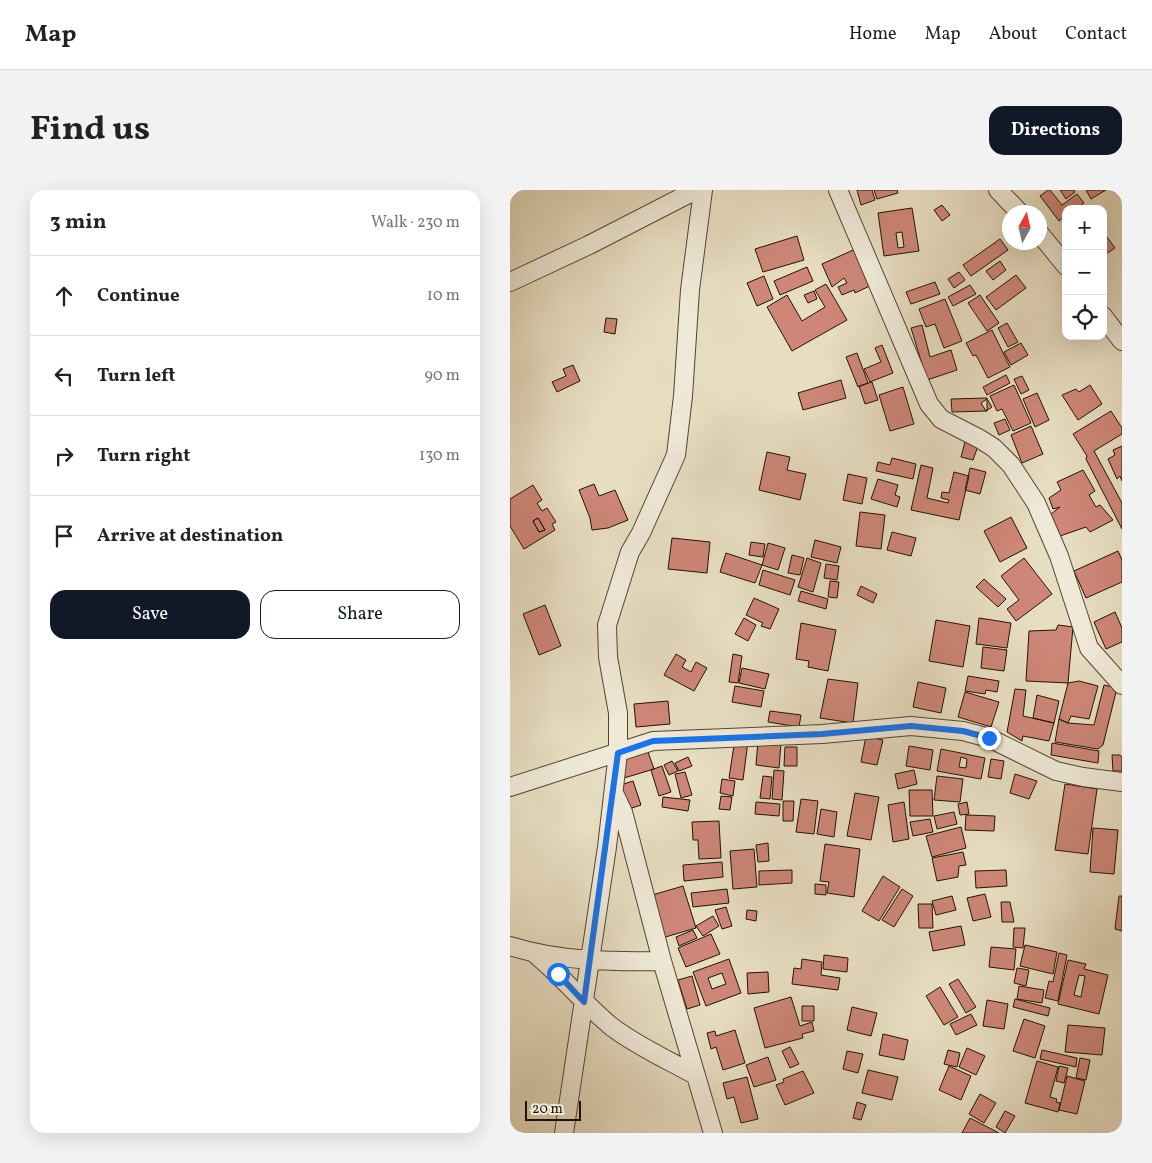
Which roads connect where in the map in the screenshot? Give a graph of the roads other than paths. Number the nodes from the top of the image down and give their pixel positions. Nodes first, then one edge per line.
1 (696, 190) edge
2 (703, 190) edge
3 (838, 190) edge
4 (998, 190) edge
5 (1012, 205) edge
6 (1047, 243) edge
7 (1062, 261) edge
8 (510, 282) edge
9 (1107, 321) edge
10 (1122, 340) edge
11 (1120, 681) edge
12 (618, 753) junction
13 (1122, 782) edge
14 (510, 787) edge
15 (614, 791) junction
16 (510, 946) edge
17 (534, 954) junction
18 (589, 958) junction
19 (662, 961) junction
20 (584, 1002) junction
21 (695, 1075) junction
22 (564, 1133) edge
23 (713, 1133) edge

1 - 8 street
2 - 12 street
3 - 11 street
4 - 5 street
6 - 7 street
9 - 10 street
12 - 13 street
12 - 14 street
12 - 15 street
15 - 18 street
15 - 19 street
16 - 17 street
17 - 18 street
17 - 20 street
18 - 19 street
18 - 20 street
19 - 21 street
20 - 21 street
20 - 22 street
21 - 23 street

